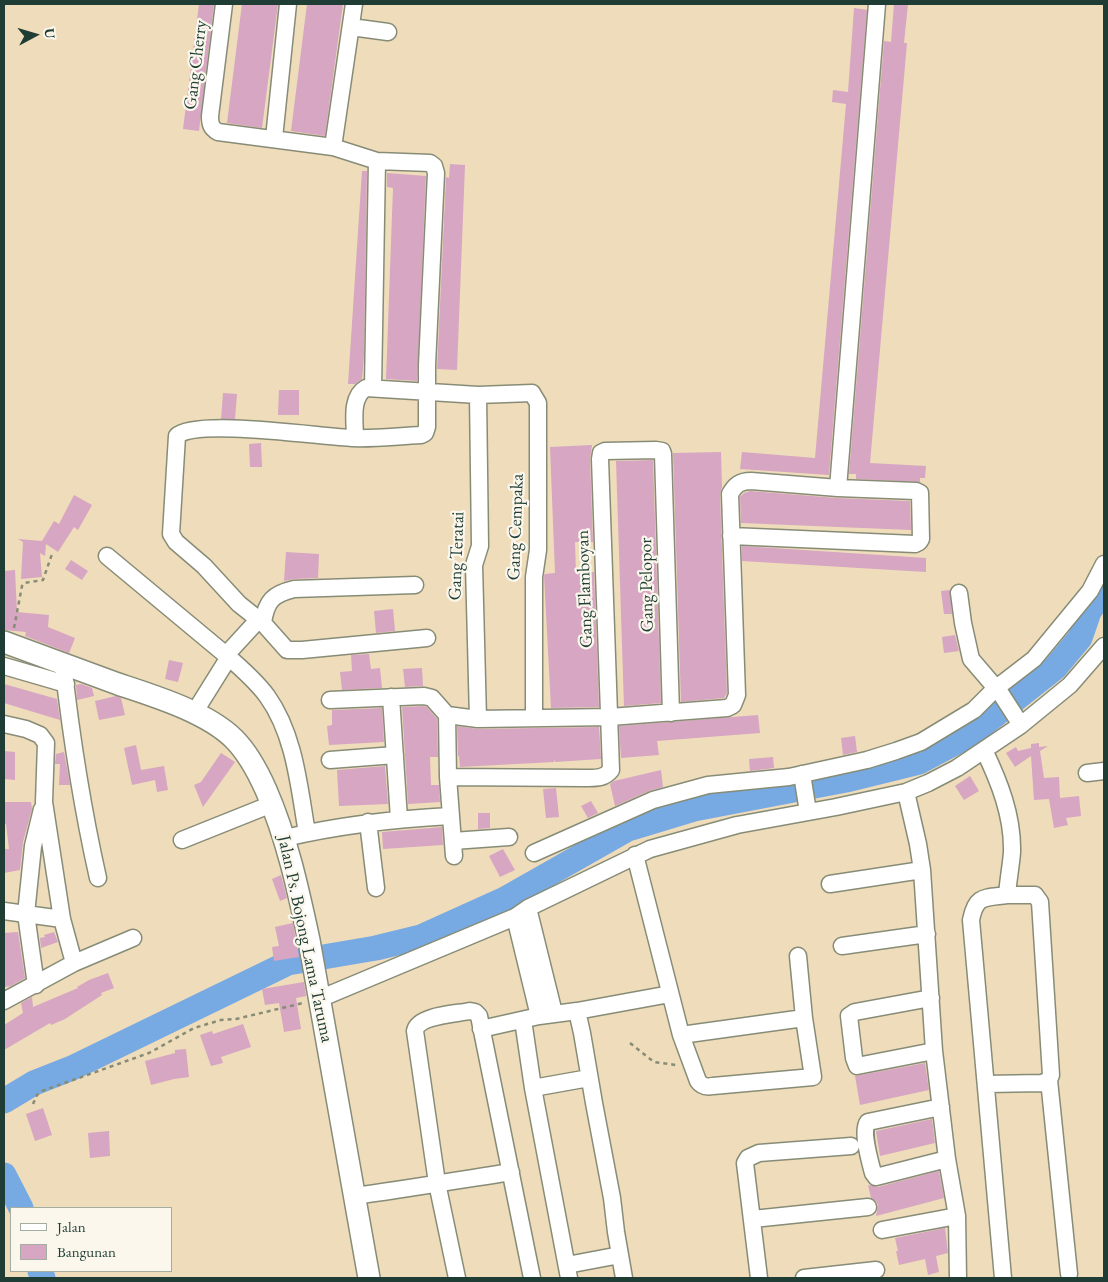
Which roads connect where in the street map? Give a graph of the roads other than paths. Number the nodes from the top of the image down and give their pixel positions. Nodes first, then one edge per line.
1 (224, 4) edge
2 (288, 4) edge
3 (354, 4) edge
4 (877, 4) edge
5 (351, 27) junction
6 (388, 32) dead end
7 (274, 138) junction
8 (333, 147) junction
9 (377, 162) junction
10 (373, 387) junction
11 (427, 392) junction
12 (478, 395) junction
13 (355, 438) junction
14 (600, 459) joint
15 (838, 488) junction
16 (731, 536) junction
17 (107, 556) dead end
18 (1104, 564) edge
19 (415, 585) dead end
20 (959, 593) dead end
21 (261, 621) junction
22 (427, 638) dead end
23 (7, 643) edge
24 (1104, 648) edge
25 (227, 656) junction
26 (4, 666) edge
27 (64, 674) junction
28 (998, 691) junction
29 (391, 698) junction
30 (330, 700) dead end
31 (671, 713) junction
32 (194, 714) junction
33 (447, 715) junction
34 (534, 717) junction
35 (610, 717) junction
36 (478, 719) junction
37 (1018, 720) junction
38 (4, 724) edge
39 (984, 750) junction
40 (395, 755) junction
41 (330, 760) dead end
42 (1104, 771) edge
43 (1087, 773) dead end
44 (448, 777) junction
45 (803, 777) junction
46 (906, 792) junction
47 (44, 802) junction
48 (272, 804) junction
49 (807, 806) junction
50 (450, 816) junction
51 (399, 819) junction
52 (368, 822) junction
53 (307, 833) junction
54 (509, 837) dead end
55 (285, 838) junction
56 (182, 840) dead end
57 (534, 853) dead end
58 (635, 855) junction
59 (922, 870) junction
60 (98, 878) dead end
61 (830, 884) dead end
62 (376, 888) dead end
63 (1007, 895) junction
64 (4, 911) edge
65 (521, 912) junction
66 (26, 914) junction
67 (62, 919) junction
68 (927, 934) junction
69 (133, 938) dead end
70 (842, 946) dead end
71 (798, 956) dead end
72 (74, 963) junction
73 (36, 985) junction
74 (318, 993) junction
75 (670, 994) junction
76 (931, 998) junction
77 (4, 1001) edge
78 (577, 1011) junction
79 (546, 1014) junction
80 (804, 1018) junction
81 (523, 1020) junction
82 (481, 1029) junction
83 (681, 1035) junction
84 (934, 1052) junction
85 (589, 1078) junction
86 (1049, 1080) junction
87 (987, 1084) junction
88 (533, 1088) junction
89 (941, 1108) junction
90 (850, 1146) dead end
91 (947, 1159) junction
92 (511, 1172) junction
93 (437, 1183) junction
94 (355, 1196) junction
95 (868, 1207) dead end
96 (956, 1216) junction
97 (753, 1219) junction
98 (882, 1230) dead end
99 (620, 1255) junction
100 (876, 1270) dead end
101 (568, 1271) edge
102 (1069, 1274) dead end
103 (369, 1278) edge
104 (456, 1278) edge
105 (532, 1278) edge
106 (624, 1278) edge
107 (759, 1278) edge
108 (804, 1278) edge
109 (958, 1278) edge
110 (1002, 1278) edge

1 - 7 street, Gang Cherry
2 - 7 street
3 - 5 street
4 - 15 street
5 - 6 street
5 - 8 street
7 - 8 street, Gang Cherry
8 - 9 street, Gang Cherry
9 - 10 street
9 - 11 street, Gang Cherry
10 - 11 street
10 - 13 street
11 - 12 street
11 - 13 street
12 - 34 street, Gang Cempaka
12 - 36 street, Gang Teratai
13 - 21 street
14 - 31 street, Gang Pelopor
14 - 35 street, Gang Flamboyan
15 - 16 street
15 - 16 street
16 - 31 street
17 - 25 street
18 - 28 street
19 - 21 street
20 - 28 street
21 - 22 street
21 - 25 street
23 - 27 main road, Jalan Ps. Bojong Lama Taruma
24 - 37 street
25 - 32 street
25 - 53 street
26 - 27 street
27 - 32 main road, Jalan Ps. Bojong Lama Taruma
27 - 60 street
28 - 37 street
28 - 45 street
29 - 30 street
29 - 33 street
29 - 40 street
31 - 35 street
32 - 48 main road, Jalan Ps. Bojong Lama Taruma
33 - 36 street
33 - 44 street
34 - 35 street
34 - 36 street
35 - 44 street, Gang Flamboyan
37 - 39 street
38 - 47 street
39 - 46 street
39 - 63 street
40 - 41 street
40 - 51 street
42 - 43 street
44 - 50 street
45 - 49 street
45 - 57 street
46 - 49 street
46 - 59 street
47 - 66 street
47 - 67 street
48 - 55 main road, Jalan Ps. Bojong Lama Taruma
48 - 56 street
49 - 58 street
50 - 51 street
50 - 54 street
51 - 52 street
52 - 53 street
52 - 62 street
53 - 55 street
55 - 74 main road, Jalan Ps. Bojong Lama Taruma
58 - 65 street
58 - 75 street
59 - 61 street
59 - 68 street
63 - 86 street
63 - 87 street
64 - 66 street
65 - 74 street
65 - 79 street
66 - 67 street
66 - 73 street
67 - 72 street
68 - 70 street
68 - 76 street
69 - 72 street
71 - 80 street
72 - 73 street
73 - 77 street
74 - 94 main road, Jalan Ps. Bojong Lama Taruma
75 - 78 street
75 - 83 street
76 - 84 street
76 - 84 street
78 - 79 street
78 - 85 street
79 - 81 street
80 - 83 street
80 - 83 street
81 - 82 street
81 - 88 street
82 - 92 street
82 - 93 street
84 - 89 street
85 - 88 street
85 - 99 street
86 - 87 street
86 - 102 street
87 - 110 street
88 - 101 street
89 - 91 street
89 - 91 street
90 - 97 street
91 - 96 street
92 - 93 street
92 - 105 street
93 - 94 street
93 - 104 street
94 - 103 main road, Jalan Ps. Bojong Lama Taruma
95 - 97 street
96 - 98 street
96 - 109 street
97 - 107 street
99 - 101 street
99 - 106 street
100 - 108 street

